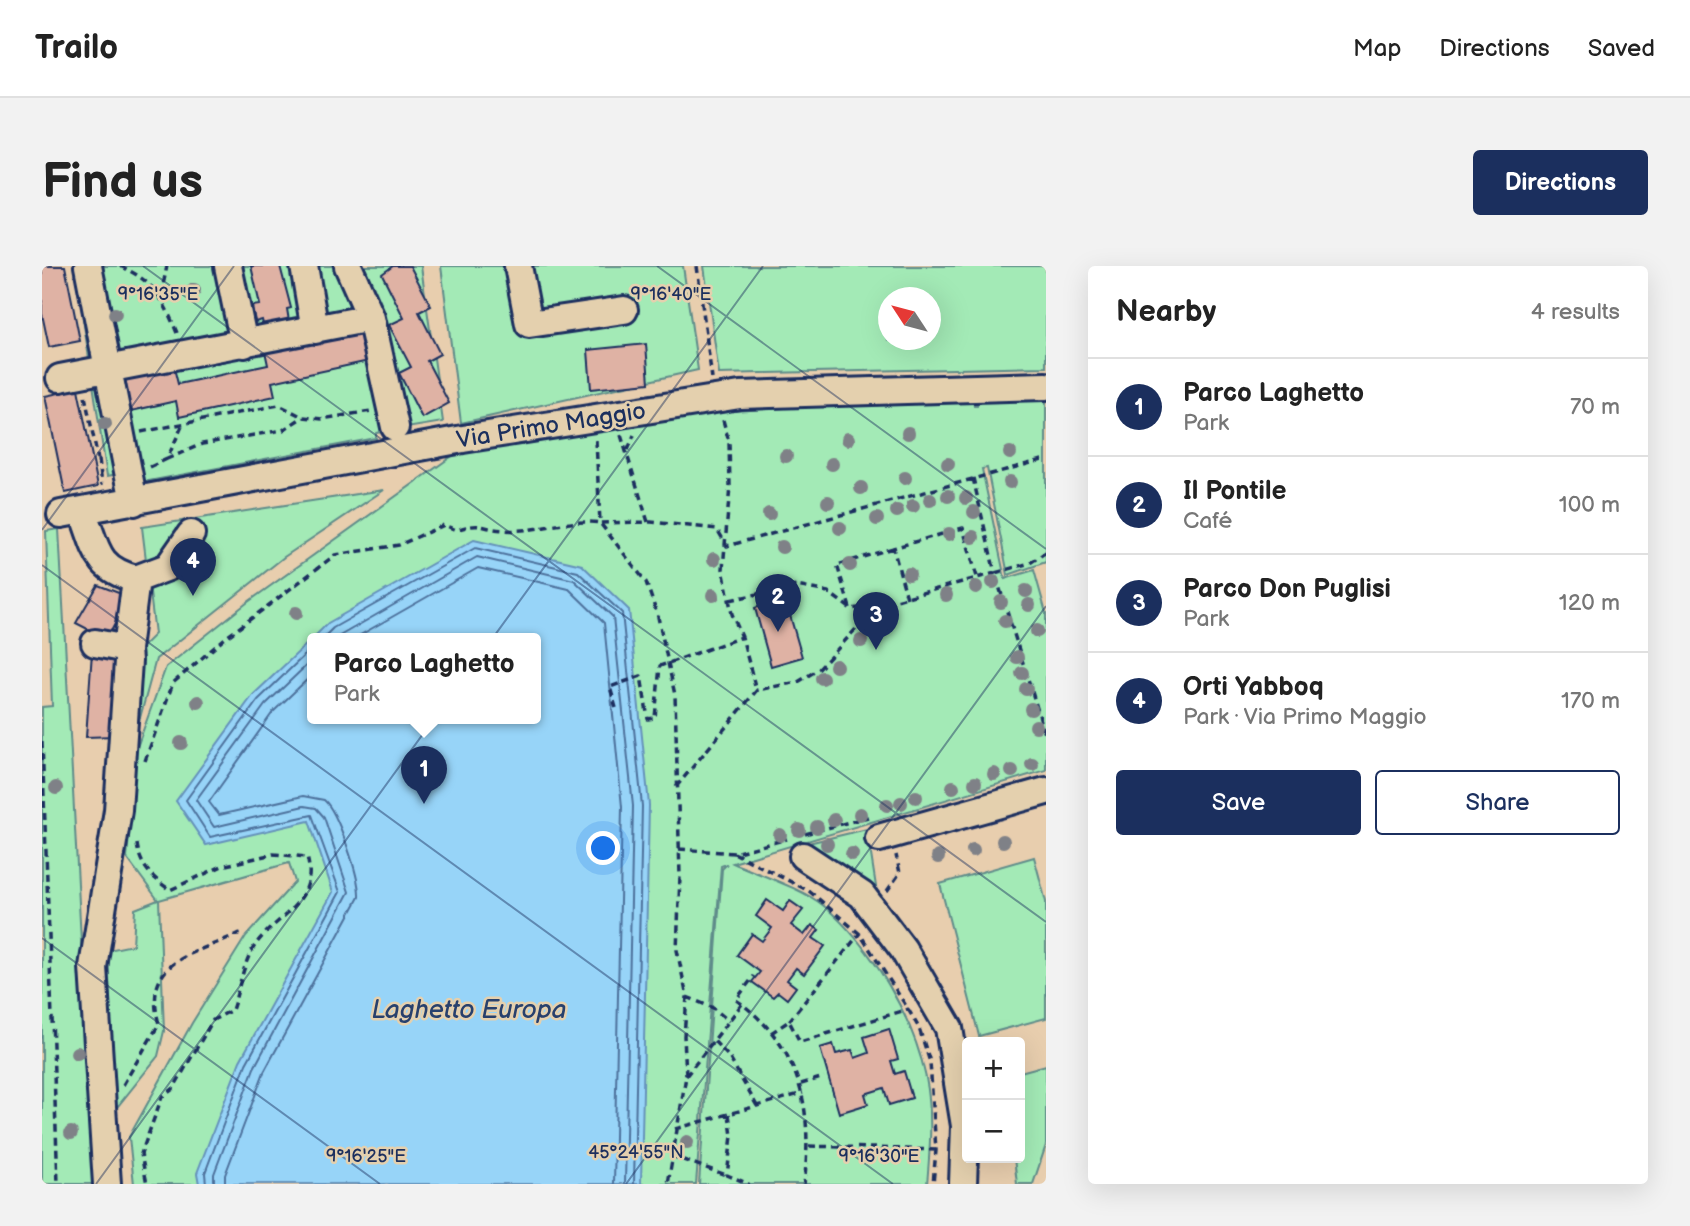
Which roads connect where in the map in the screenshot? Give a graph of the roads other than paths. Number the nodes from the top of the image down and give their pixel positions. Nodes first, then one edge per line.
1 (88, 266) edge
2 (228, 266) edge
3 (303, 266) edge
4 (348, 266) edge
5 (518, 266) edge
6 (624, 310) dead end
7 (371, 318) junction
8 (315, 330) junction
9 (244, 344) junction
10 (108, 369) junction
11 (71, 376) road end
12 (1046, 386) edge
13 (393, 416) road end
14 (134, 502) junction
15 (191, 534) dead end
16 (136, 579) junction
17 (95, 643) dead end
18 (127, 649) junction
19 (1046, 791) edge
20 (881, 830) road end
21 (799, 843) road end
22 (107, 1184) edge
23 (962, 1184) edge

1 - 10 street
2 - 9 street
3 - 8 street
4 - 7 street
5 - 6 street
7 - 8 street
7 - 13 street
8 - 9 street
9 - 10 street
10 - 11 street
10 - 14 street
12 - 14 street, Via Primo Maggio
14 - 16 street, Via Primo Maggio
15 - 16 street
16 - 18 street
17 - 18 street
18 - 22 street
19 - 20 street
21 - 23 street

